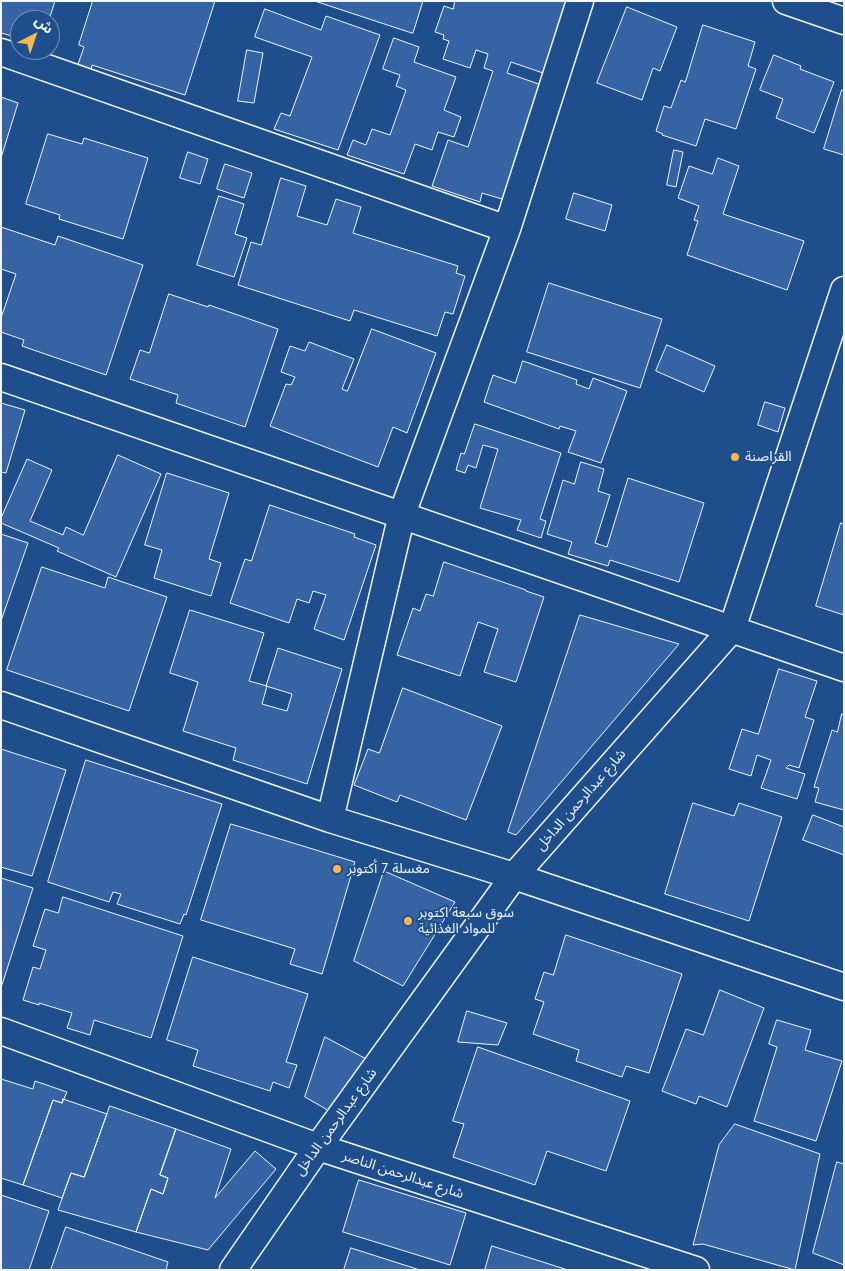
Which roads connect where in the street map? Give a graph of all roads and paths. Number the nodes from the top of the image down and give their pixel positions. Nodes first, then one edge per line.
1 (580, 1) edge
2 (786, 1) edge
3 (836, 13) edge
4 (1, 52) edge
5 (507, 229) junction
6 (844, 290) edge
7 (835, 344) edge
8 (1, 377) edge
9 (402, 514) junction
10 (732, 629) junction
11 (844, 668) edge
12 (1, 705) edge
13 (330, 819) junction
14 (514, 876) junction
15 (844, 987) edge
16 (1, 1031) edge
17 (318, 1147) junction
18 (233, 1270) edge
19 (696, 1270) edge

1 - 5 street
2 - 3 street
4 - 5 street
5 - 9 street
6 - 7 street, شارع عبدالرحمن الداخل
7 - 10 street, شارع عبدالرحمن الداخل
8 - 9 street
9 - 10 street
9 - 13 street
10 - 11 street
10 - 14 street, شارع عبدالرحمن الداخل
12 - 13 street
13 - 14 street
14 - 15 street
14 - 17 street, شارع عبدالرحمن الداخل
16 - 17 street, شارع عبدالرحمن الناصر
17 - 18 street, شارع عبدالرحمن الداخل
17 - 19 street, شارع عبدالرحمن الناصر

